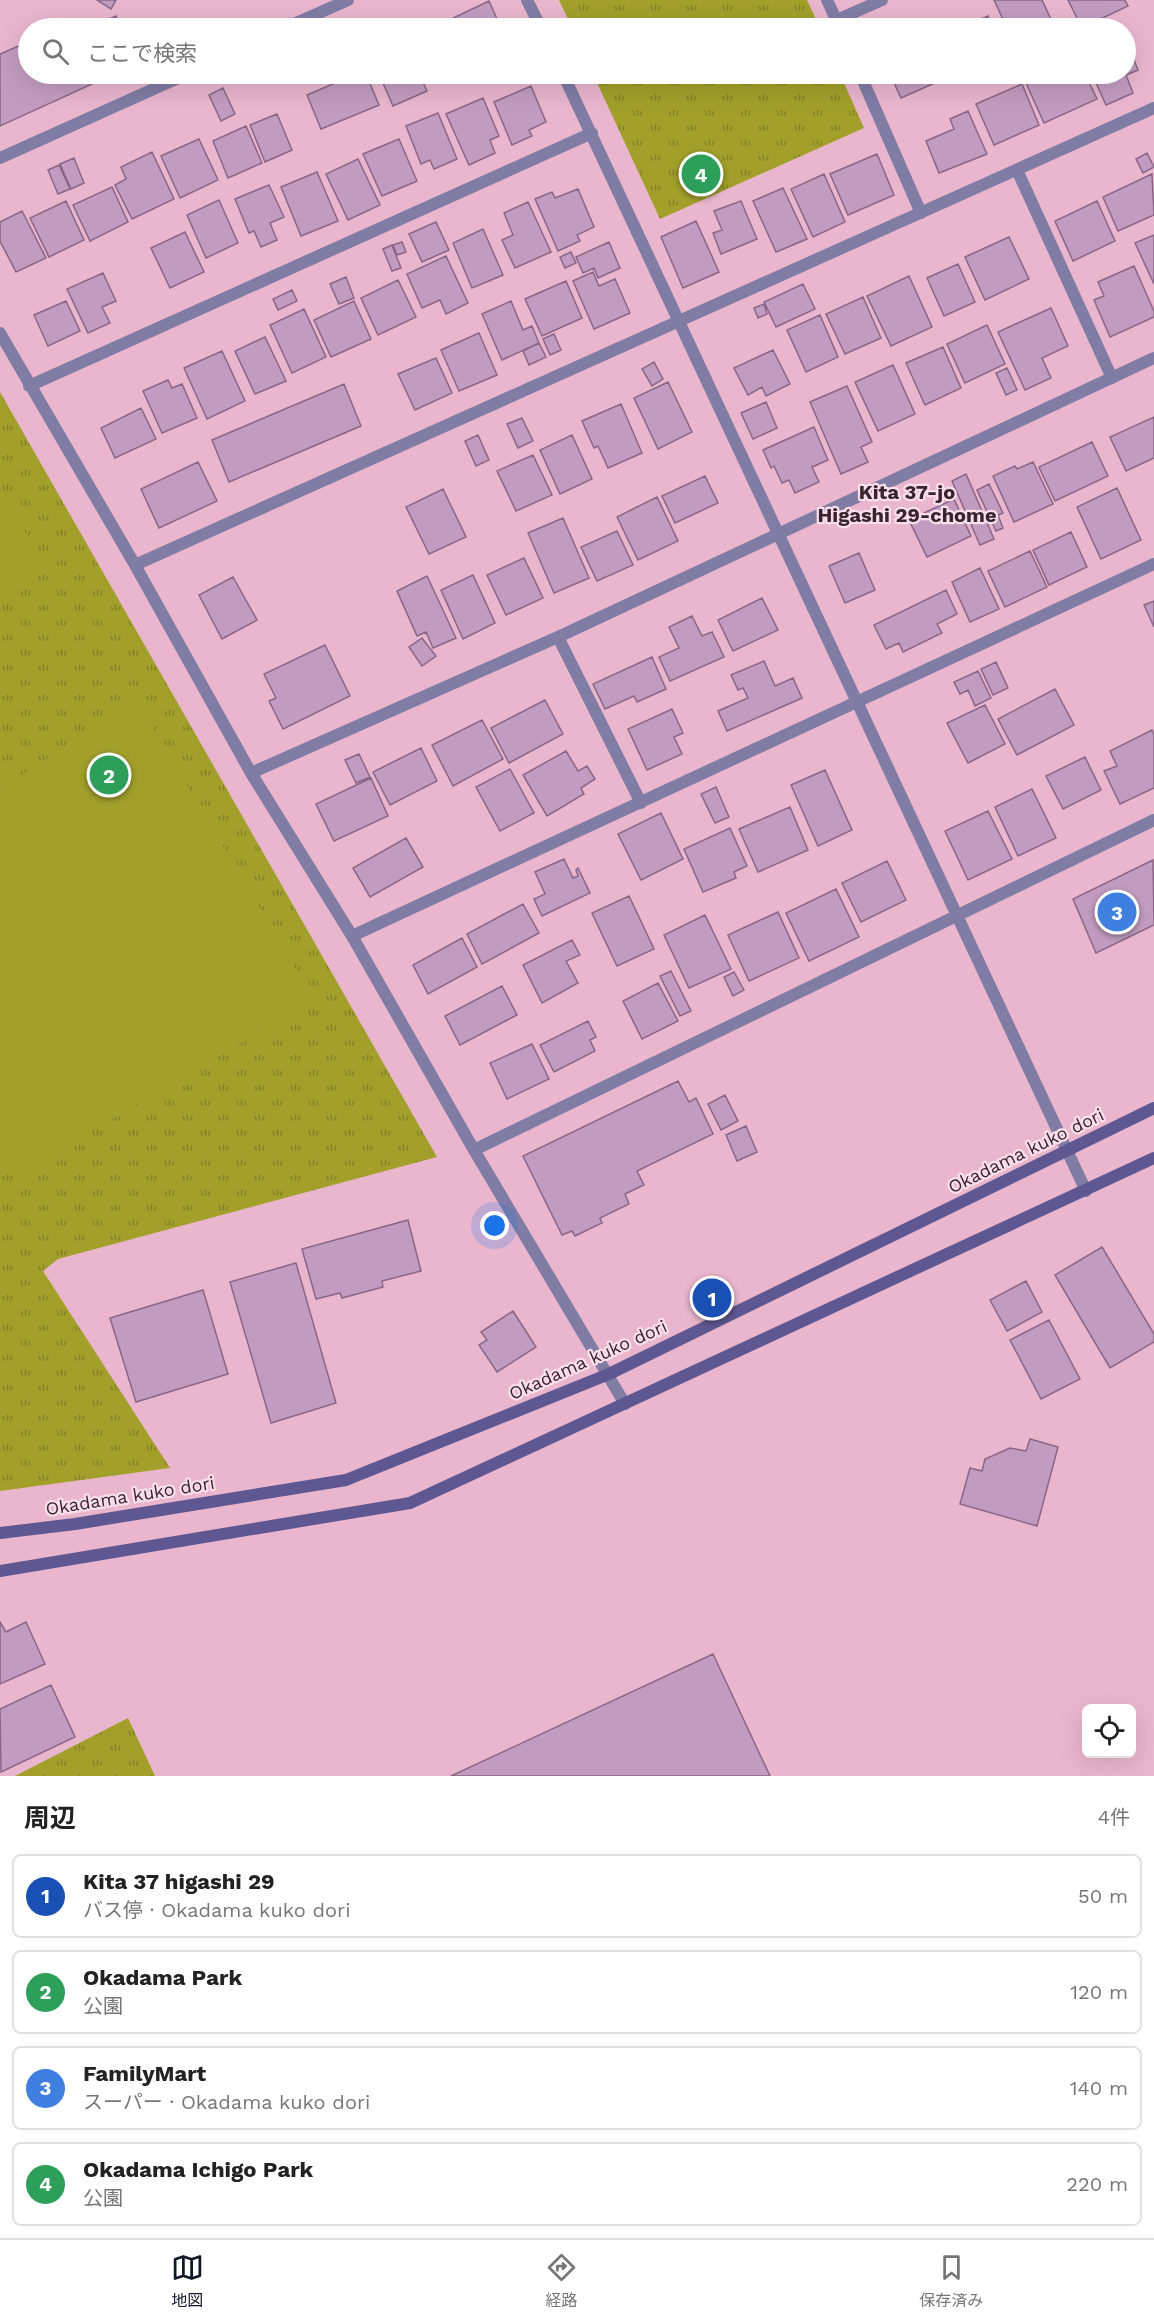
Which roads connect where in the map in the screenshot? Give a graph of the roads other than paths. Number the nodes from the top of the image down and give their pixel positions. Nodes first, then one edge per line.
1 (348, 0) edge
2 (527, 0) edge
3 (827, 0) edge
4 (882, 0) edge
5 (308, 18) edge
6 (536, 18) edge
7 (835, 18) edge
8 (849, 18) edge
9 (165, 84) edge
10 (568, 84) edge
11 (864, 84) edge
12 (1154, 108) edge
13 (592, 133) junction
14 (0, 158) edge
15 (1017, 170) junction
16 (921, 213) junction
17 (680, 321) junction
18 (0, 333) edge
19 (1154, 358) edge
20 (1112, 378) junction
21 (29, 386) junction
22 (778, 533) junction
23 (1154, 564) edge
24 (135, 565) junction
25 (558, 637) junction
26 (857, 703) junction
27 (251, 772) junction
28 (641, 803) junction
29 (1154, 820) edge
30 (956, 916) junction
31 (352, 936) junction
32 (1154, 1108) edge
33 (474, 1150) junction
34 (1067, 1151) junction
35 (1154, 1158) edge
36 (1086, 1191) junction
37 (609, 1374) junction
38 (626, 1404) junction
39 (0, 1533) edge
40 (0, 1571) edge

1 - 5 street
2 - 6 street
3 - 7 street
4 - 8 street
9 - 14 street
10 - 13 street
11 - 16 street
12 - 15 street
13 - 17 street
13 - 21 street
15 - 16 street
15 - 20 street
16 - 17 street
17 - 22 street
17 - 24 street
18 - 21 street
19 - 20 street
20 - 22 street
21 - 24 street
22 - 25 street
22 - 26 street
23 - 26 street
24 - 27 street
25 - 27 street
25 - 28 street
26 - 28 street
26 - 30 street
27 - 31 street
28 - 31 street
29 - 30 street
30 - 33 street
30 - 34 street
31 - 33 street
32 - 34 main road, Okadama kuko dori
33 - 37 street
34 - 36 street
34 - 37 main road, Okadama kuko dori
35 - 36 main road
36 - 38 main road
37 - 38 street
37 - 39 main road, Okadama kuko dori
38 - 40 main road

